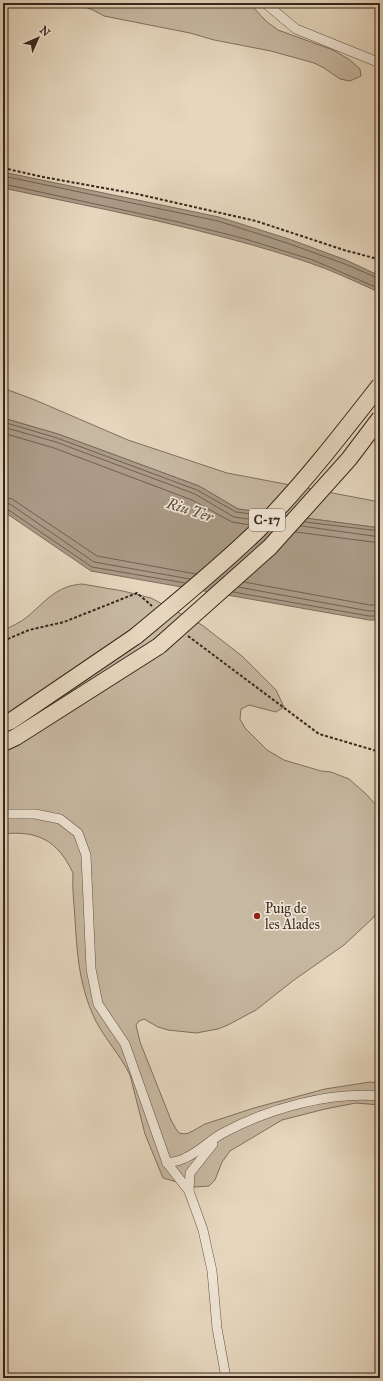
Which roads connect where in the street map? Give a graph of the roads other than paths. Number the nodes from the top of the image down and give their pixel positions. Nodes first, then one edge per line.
1 (265, 3) edge
2 (380, 63) edge
3 (380, 385) edge
4 (380, 418) edge
5 (3, 724) edge
6 (3, 743) edge
7 (3, 814) edge
8 (380, 1096) edge
9 (223, 1133) junction
10 (167, 1163) junction
11 (189, 1190) junction
12 (226, 1378) edge

1 - 2 street
3 - 5 highway, C-17, bridge
4 - 6 highway, C-17, bridge
7 - 10 street
8 - 9 street
9 - 10 street
9 - 11 street
10 - 11 street
11 - 12 street

